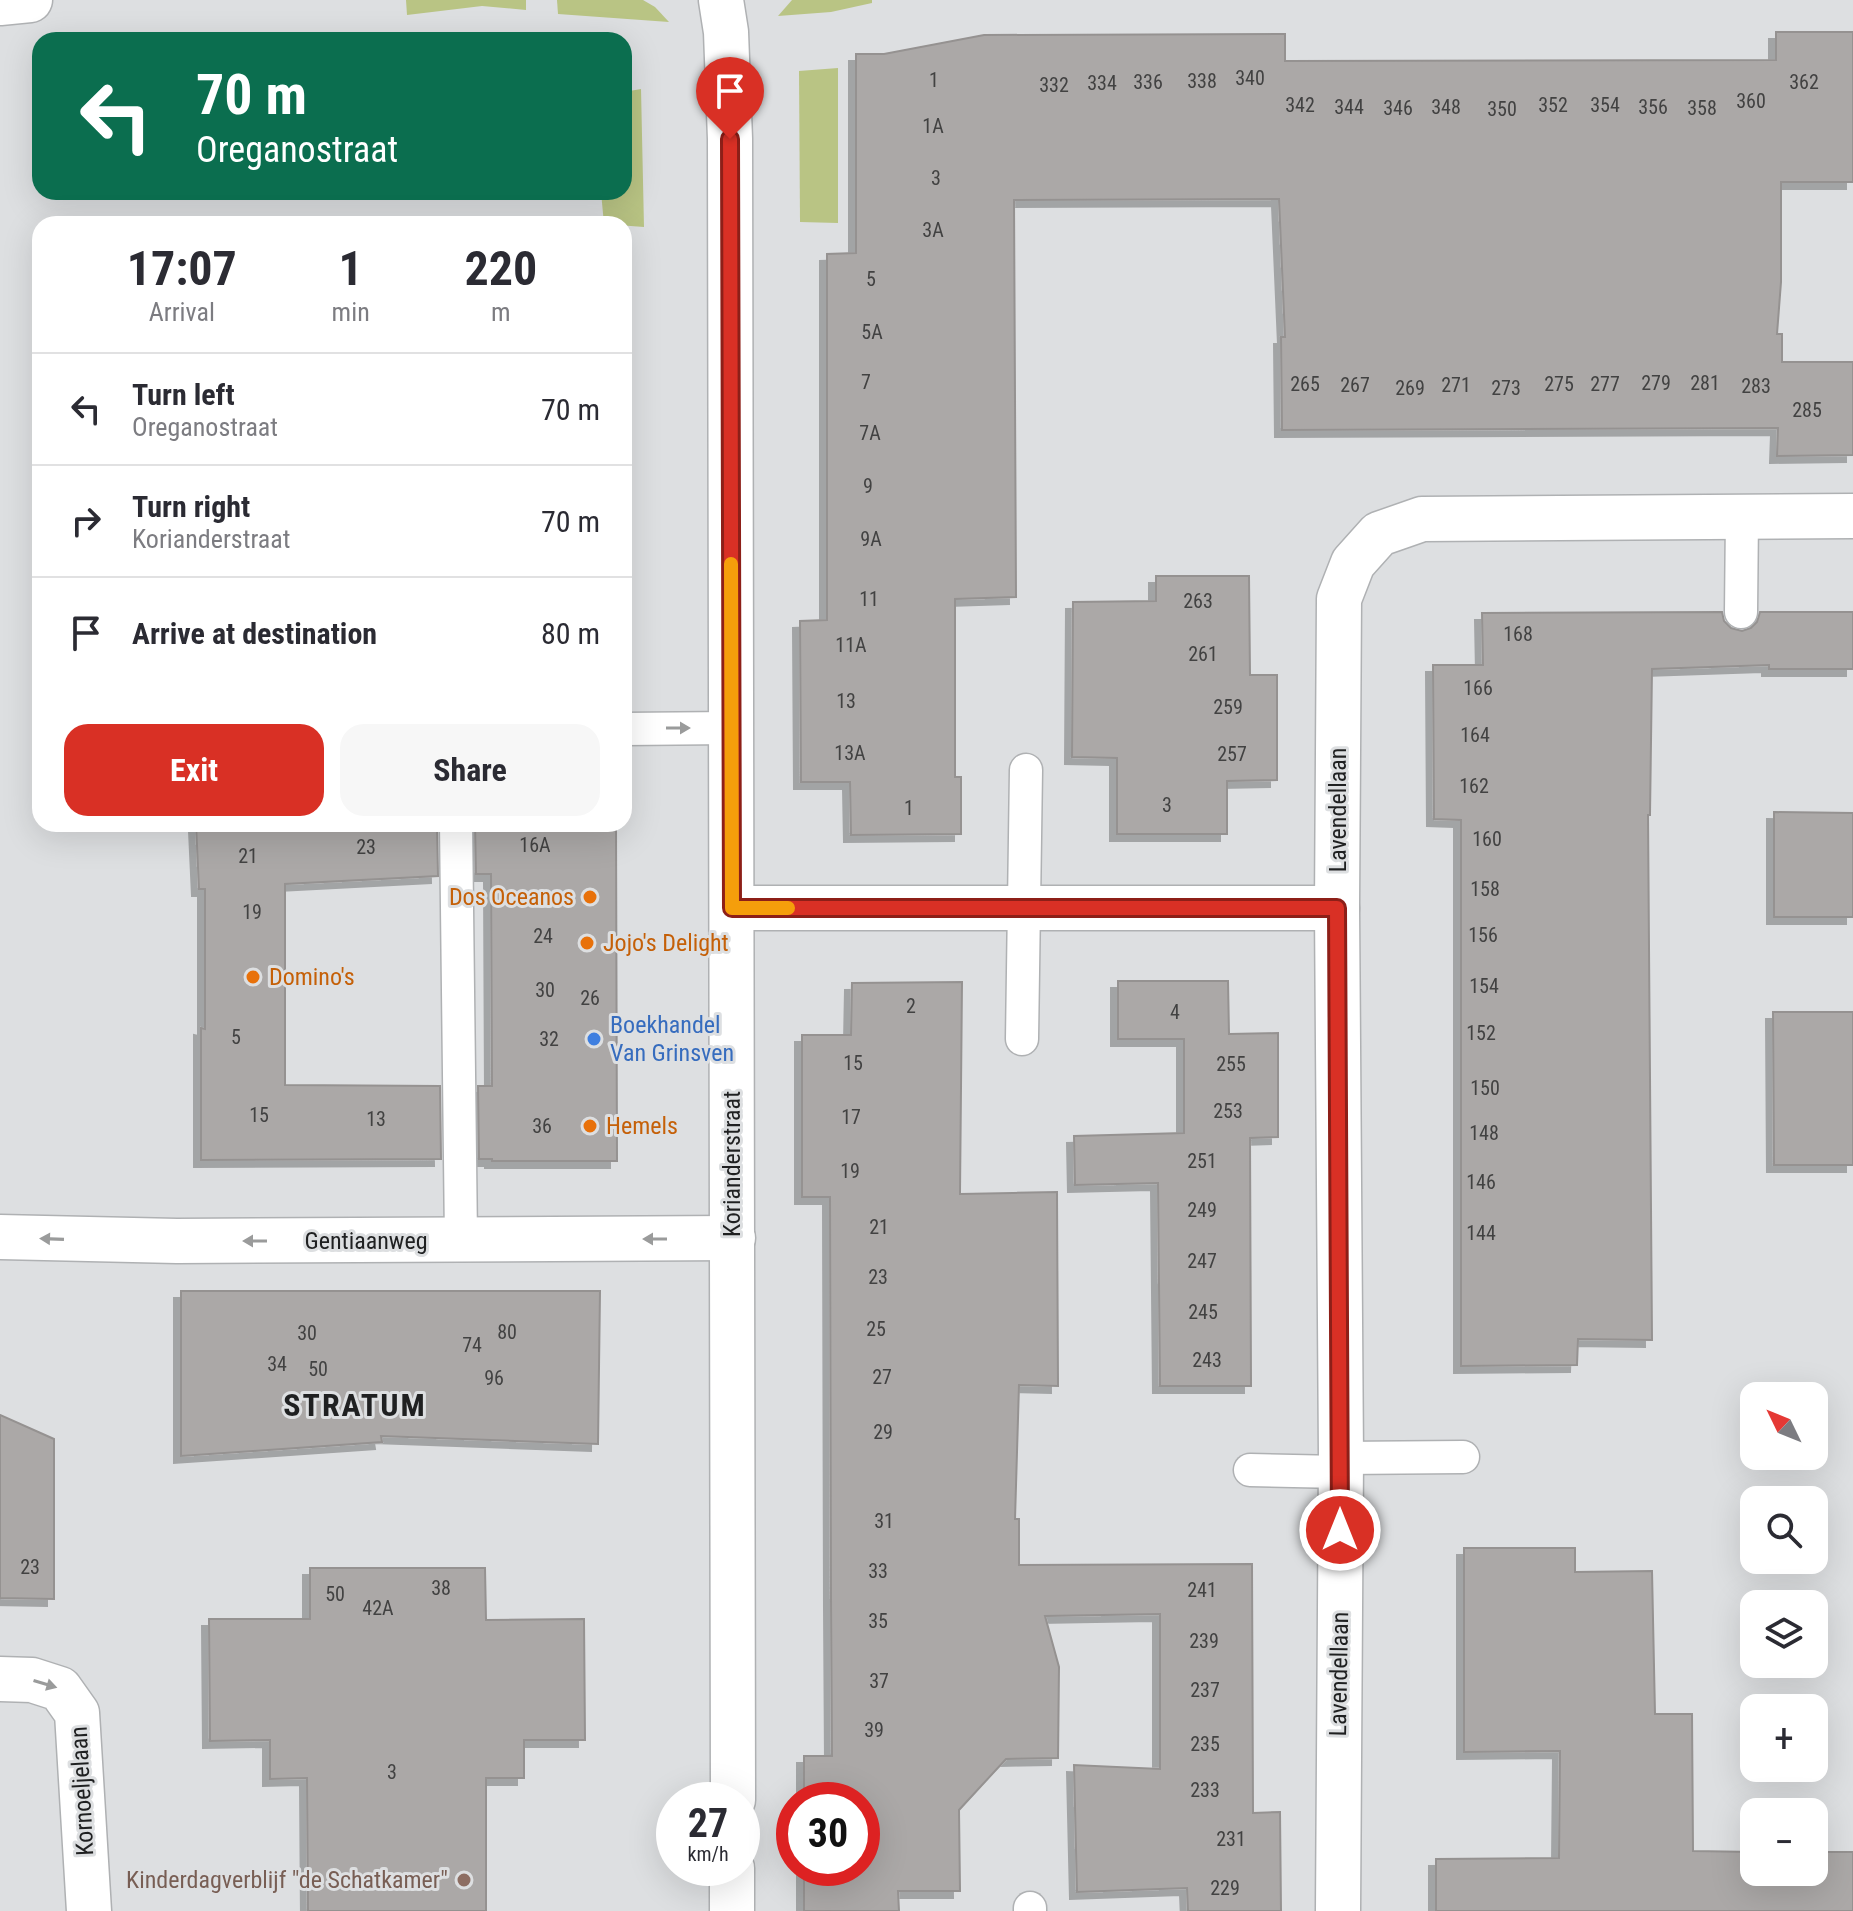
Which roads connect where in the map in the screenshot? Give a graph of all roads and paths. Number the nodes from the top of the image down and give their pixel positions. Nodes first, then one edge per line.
1 (30, 0) edge
2 (721, 0) edge
3 (0, 3) edge
4 (1742, 516) junction
5 (1853, 516) edge
6 (1741, 612) dead end
7 (731, 728) junction
8 (632, 729) edge
9 (1026, 770) dead end
10 (456, 832) edge
11 (1024, 907) junction
12 (732, 908) junction
13 (1337, 908) junction
14 (1022, 1039) dead end
15 (0, 1237) edge
16 (733, 1238) junction
17 (461, 1240) junction
18 (1463, 1457) dead end
19 (1340, 1465) junction
20 (1250, 1470) dead end
21 (0, 1679) edge
22 (733, 1782) edge
23 (732, 1886) edge
24 (89, 1911) edge
25 (732, 1911) edge
26 (1338, 1911) edge

1 - 3 street
2 - 7 street, Korianderstraat
4 - 5 street, Lavendellaan
4 - 6 lane
4 - 13 street, Lavendellaan
8 -> 7 lane
7 - 12 street, Korianderstraat
9 - 11 lane
10 - 17 lane
11 - 12 street
11 - 13 street
11 - 14 lane
12 - 16 street, Korianderstraat
13 - 19 street, Lavendellaan
17 -> 15 street, Gentiaanweg
16 -> 17 street, Gentiaanweg
16 - 22 street, Korianderstraat
18 - 19 lane
19 - 20 lane
19 - 26 street, Lavendellaan
21 -> 24 street, Kornoeljelaan
23 - 25 street

